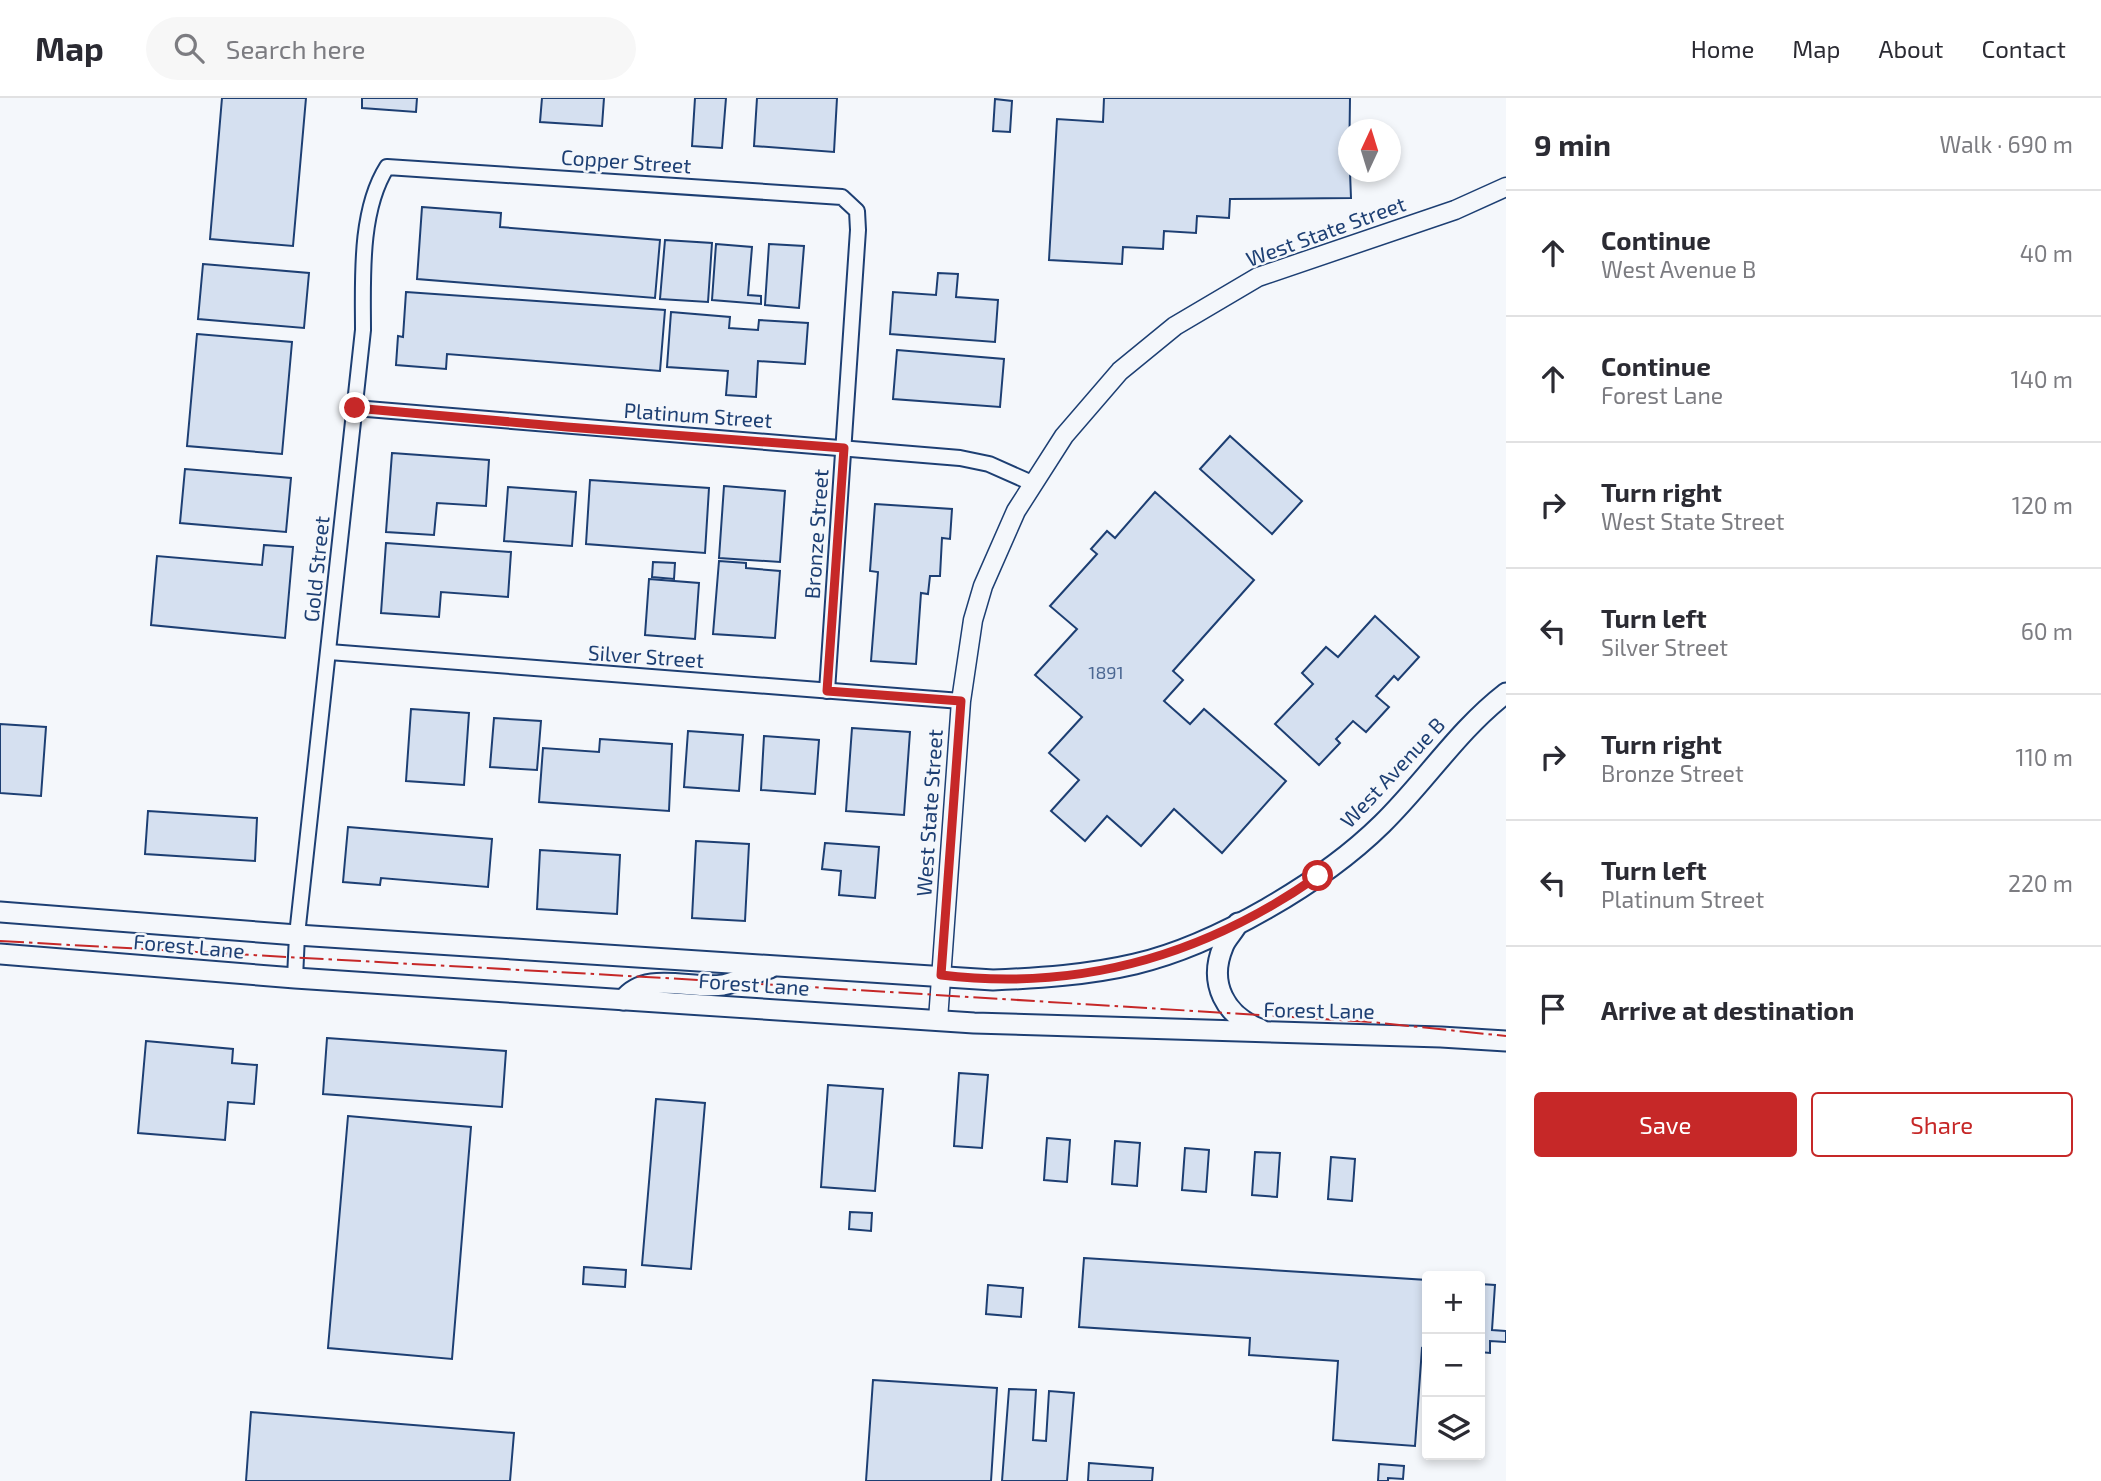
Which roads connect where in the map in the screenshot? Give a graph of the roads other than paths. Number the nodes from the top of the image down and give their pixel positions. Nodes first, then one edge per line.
1 (387, 167) joint
2 (1506, 187) edge
3 (857, 211) joint
4 (355, 408) junction
5 (844, 448) junction
6 (1034, 484) junction
7 (329, 652) junction
8 (827, 691) junction
9 (1506, 693) edge
10 (961, 701) junction
11 (0, 912) edge
12 (1238, 923) junction
13 (297, 935) junction
14 (0, 954) edge
15 (777, 965) junction
16 (941, 975) junction
17 (295, 978) junction
18 (623, 1000) junction
19 (938, 1020) junction
20 (1268, 1032) junction
21 (1506, 1041) edge

1 - 3 street, Copper Street
1 - 4 street, Gold Street
2 - 6 street, West State Street
3 - 5 street, Bronze Street
4 - 5 street, Platinum Street
4 - 7 street, Gold Street
5 - 6 street, Platinum Street
5 - 8 street, Bronze Street
6 - 10 street, West State Street
7 - 8 street, Silver Street
7 - 13 street, Gold Street
8 - 10 street, Silver Street
9 - 12 main road, West Avenue B
10 - 16 street, West State Street
11 - 13 main road, Forest Lane
12 - 16 main road, Forest Lane
12 - 20 main road
13 - 15 main road, Forest Lane
13 - 17 street, Gold Street
14 - 17 main road, Forest Lane
15 - 16 main road, Forest Lane
15 - 18 main road
16 - 19 street, West State Street
17 - 18 main road, Forest Lane
18 - 19 main road, Forest Lane
19 - 20 main road, Forest Lane
20 - 21 main road, Forest Lane

